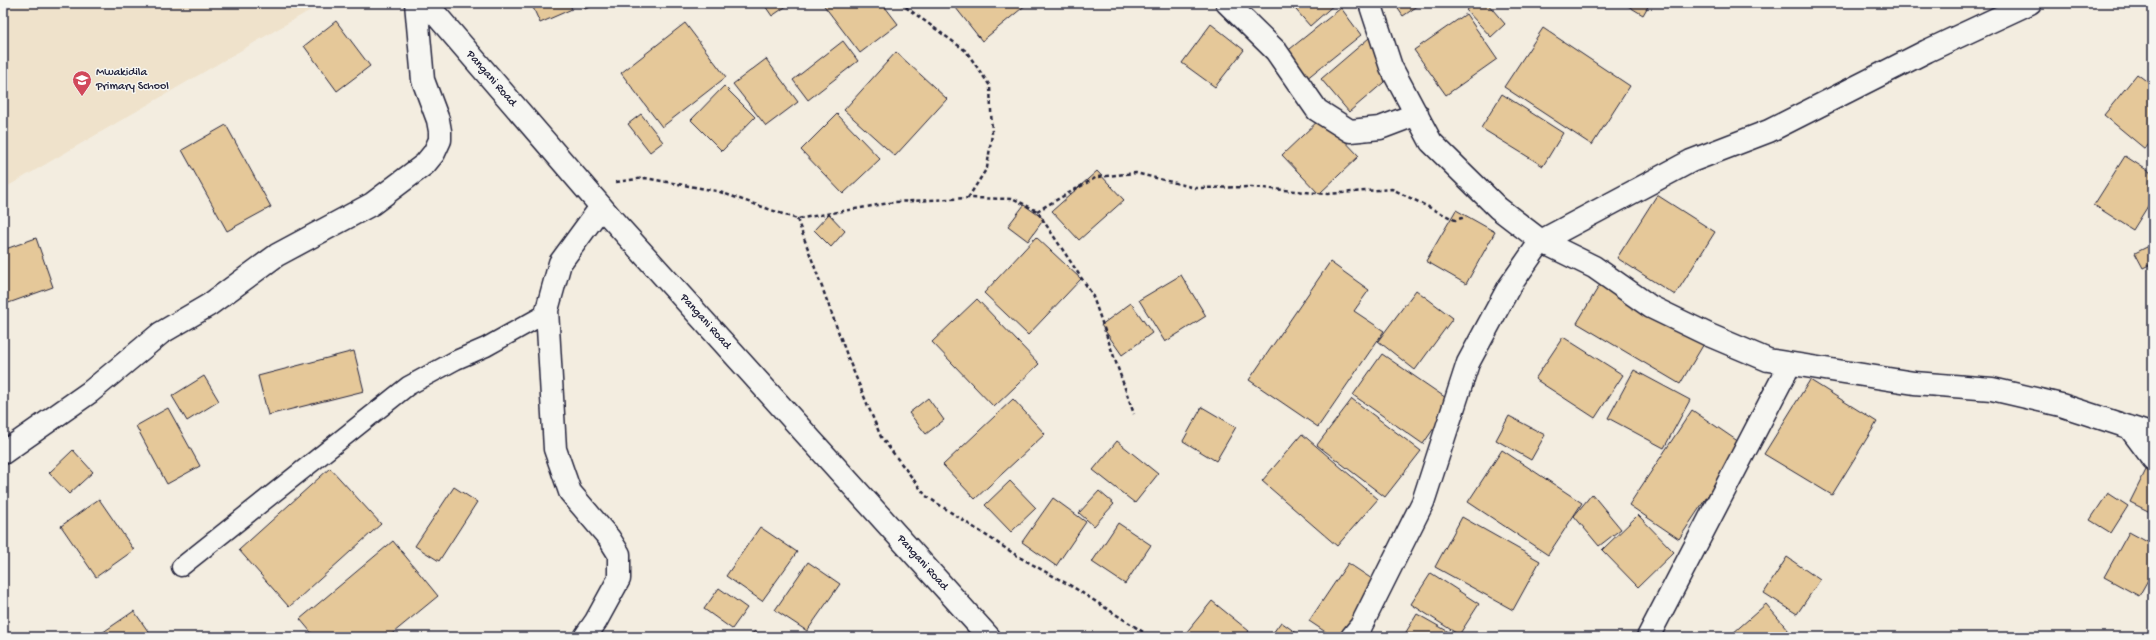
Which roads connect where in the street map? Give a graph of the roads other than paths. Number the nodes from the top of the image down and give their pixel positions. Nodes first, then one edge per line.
1 (416, 3) edge
2 (426, 3) edge
3 (1227, 3) edge
4 (1370, 3) edge
5 (2030, 3) edge
6 (1417, 114) junction
7 (601, 207) junction
8 (1541, 240) junction
9 (547, 313) junction
10 (1790, 364) junction
11 (2129, 427) junction
12 (2153, 435) edge
13 (3, 454) edge
14 (2153, 459) edge
15 (181, 567) dead end
16 (585, 637) edge
17 (989, 637) edge
18 (1352, 637) edge
19 (1648, 637) edge

1 - 13 street
2 - 7 street, Pangani Road
3 - 6 street
4 - 6 street
5 - 8 street
6 - 8 street
7 - 9 street
7 - 17 street, Pangani Road
8 - 10 street
8 - 18 street
9 - 15 lane
9 - 16 street
10 - 11 street
10 - 19 street
11 - 12 street
11 - 14 street

